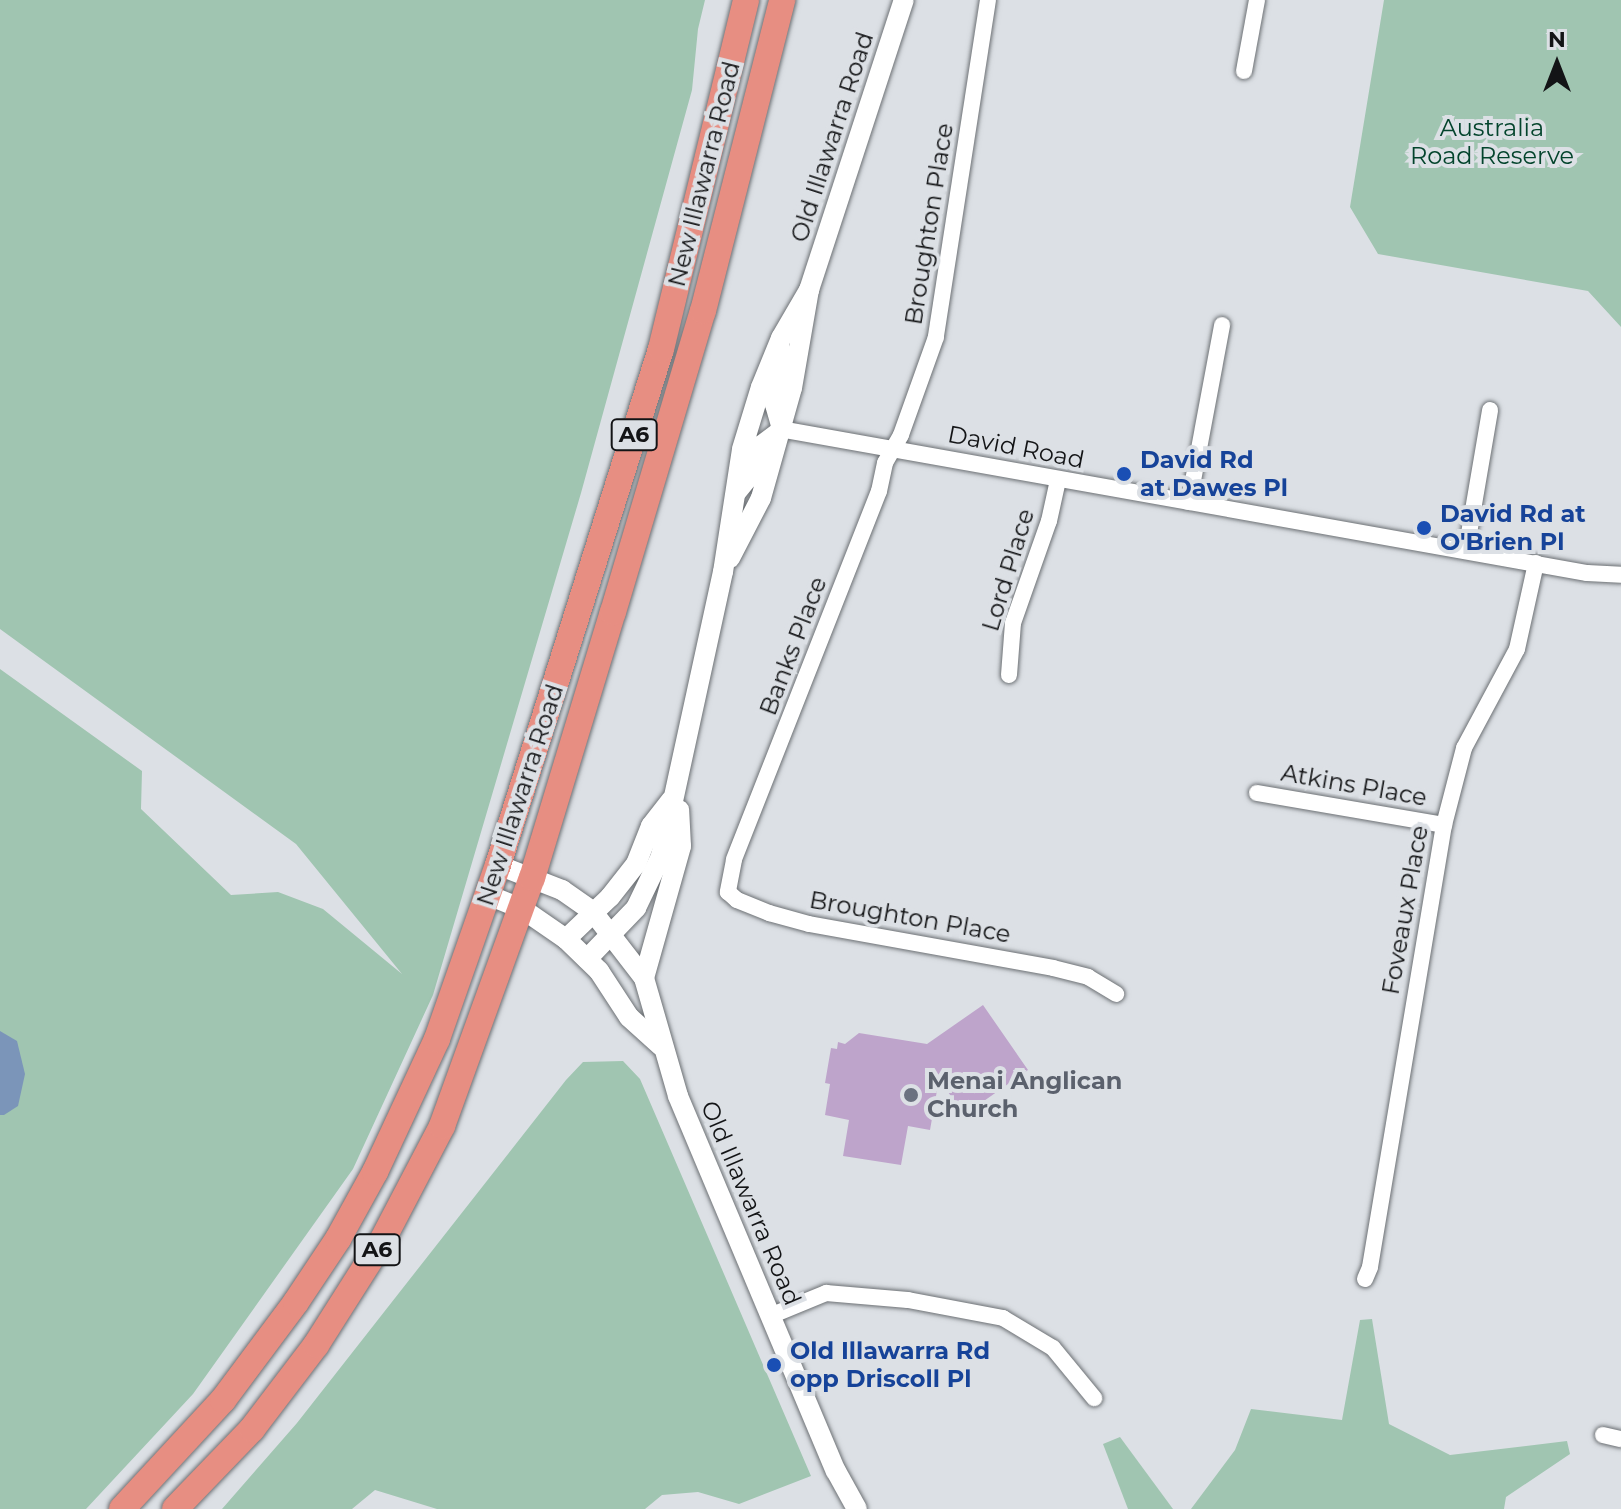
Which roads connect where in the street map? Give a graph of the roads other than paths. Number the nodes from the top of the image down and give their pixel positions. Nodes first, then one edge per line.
1 (746, 0) edge
2 (782, 0) edge
3 (904, 0) edge
4 (988, 0) edge
5 (1257, 0) edge
6 (1244, 71) dead end
7 (809, 290) junction
8 (1222, 325) dead end
9 (781, 338) junction
10 (1490, 410) dead end
11 (780, 429) junction
12 (894, 448) junction
13 (1058, 480) junction
14 (731, 501) junction
15 (1189, 502) junction
16 (1466, 551) junction
17 (1536, 563) junction
18 (723, 572) junction
19 (1621, 575) edge
20 (1009, 675) dead end
21 (678, 790) junction
22 (1257, 793) dead end
23 (1444, 825) junction
24 (734, 860) joint
25 (498, 865) junction
26 (532, 878) junction
27 (488, 895) junction
28 (521, 908) junction
29 (593, 912) junction
30 (612, 934) junction
31 (566, 939) junction
32 (587, 959) junction
33 (644, 978) junction
34 (1116, 994) dead end
35 (661, 1046) junction
36 (1365, 1279) dead end
37 (770, 1316) junction
38 (1094, 1398) dead end
39 (1603, 1435) dead end
40 (1621, 1439) edge
41 (122, 1509) edge
42 (175, 1509) edge
43 (857, 1509) edge

1 - 25 highway, New Illawarra Road / A6
2 - 26 highway, New Illawarra Road / A6
3 - 7 street, Old Illawarra Road
4 - 12 street, Broughton Place
5 - 6 street
7 - 9 street, Old Illawarra Road
7 - 11 street, Old Illawarra Road
8 - 15 street
9 - 11 street
9 - 14 street, Old Illawarra Road
10 - 16 street
11 - 12 street, David Road
11 - 14 street
11 - 18 street, Old Illawarra Road
12 - 13 street, David Road
12 - 24 street, Banks Place
13 - 15 street, David Road
13 - 20 street, Lord Place
14 - 18 street, Old Illawarra Road
15 - 16 street, David Road
16 - 17 street, David Road
17 - 19 street, David Road
17 - 23 street, Foveaux Place
18 - 21 street, Old Illawarra Road
21 - 29 street, Old Illawarra Road
21 - 30 street, Old Illawarra Road
21 - 33 street, Old Illawarra Road
22 - 23 street, Atkins Place
23 - 36 street, Foveaux Place
24 - 34 street, Broughton Place
25 - 26 street, Old Illawarra Road
25 - 27 highway, New Illawarra Road / A6
26 - 28 highway, New Illawarra Road / A6
26 - 29 street, Old Illawarra Road
27 - 28 street, Old Illawarra Road
27 - 41 highway, New Illawarra Road / A6
28 - 31 street, Old Illawarra Road
28 - 42 highway, New Illawarra Road / A6
29 - 30 street, Old Illawarra Road
29 - 31 street, Old Illawarra Road
30 - 32 street, Old Illawarra Road
30 - 33 street, Old Illawarra Road
31 - 32 street, Old Illawarra Road
32 - 35 street, Old Illawarra Road
33 - 35 street, Old Illawarra Road
35 - 37 street, Old Illawarra Road
37 - 38 street
37 - 43 street, Old Illawarra Road
39 - 40 street

